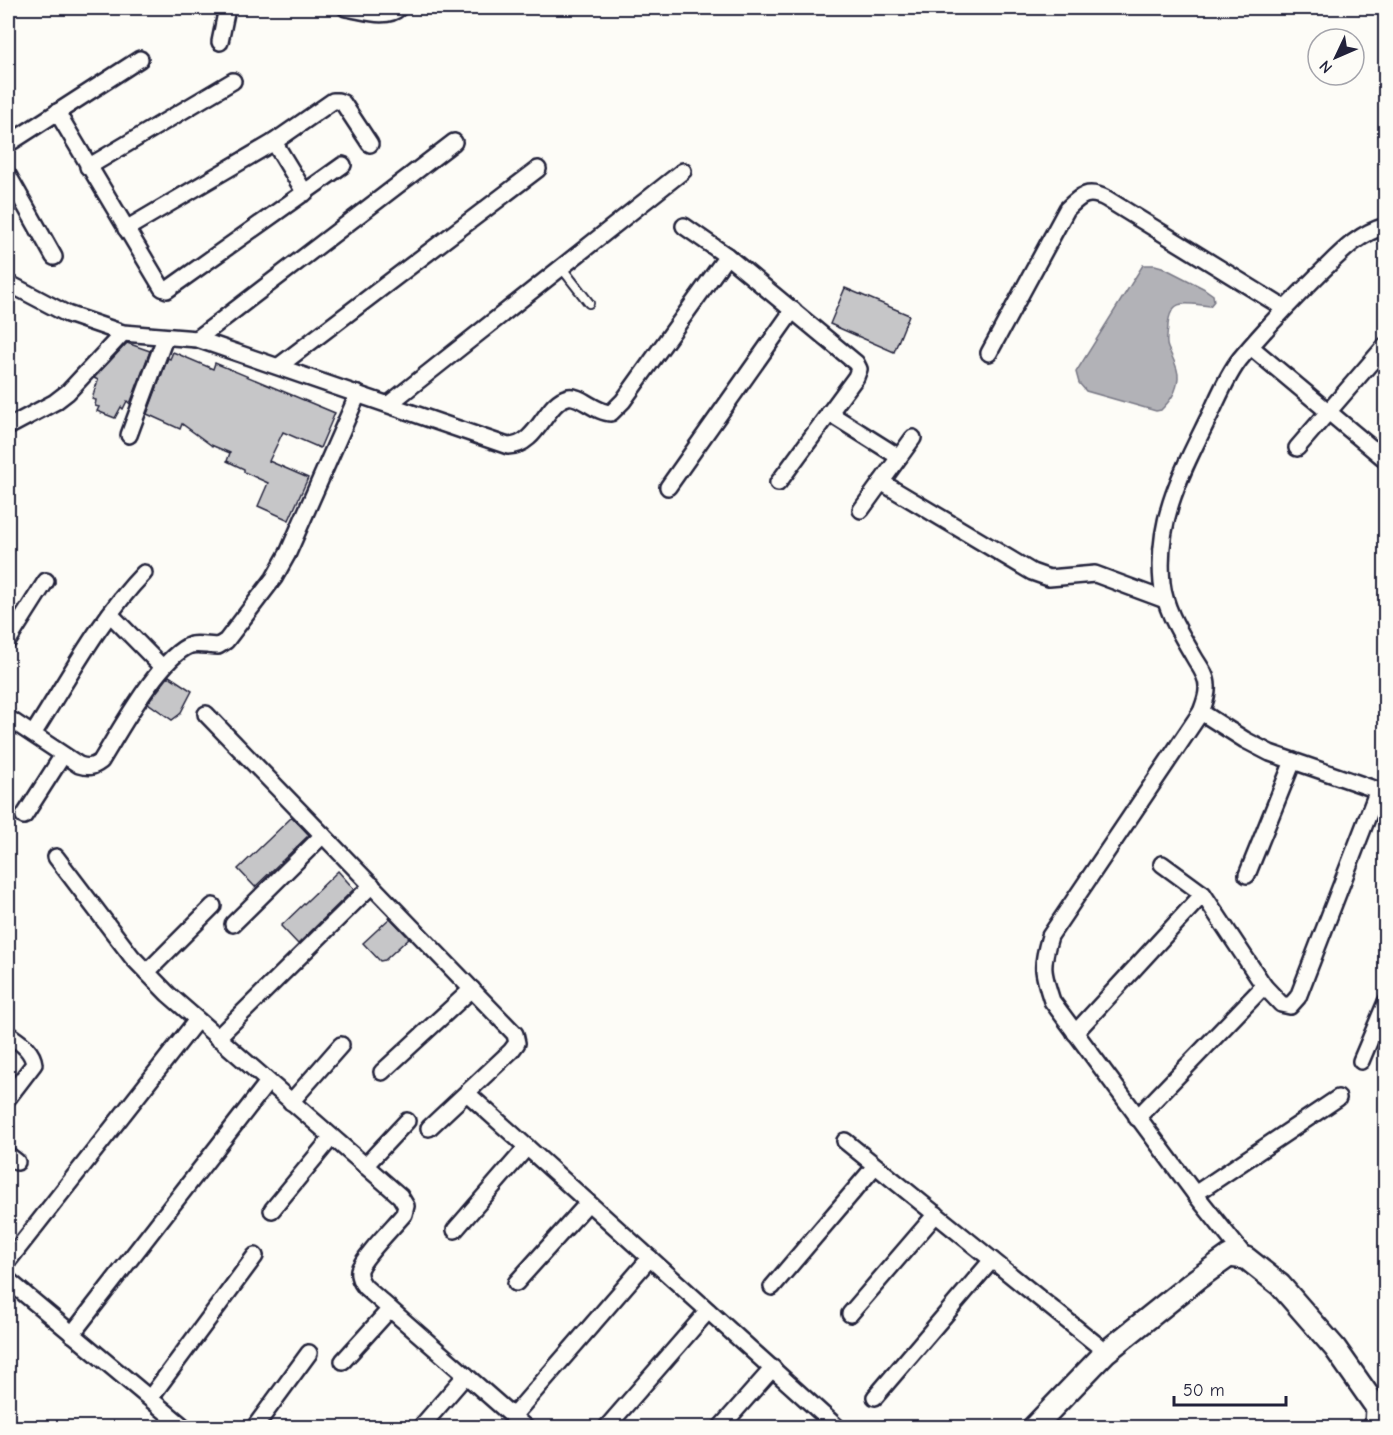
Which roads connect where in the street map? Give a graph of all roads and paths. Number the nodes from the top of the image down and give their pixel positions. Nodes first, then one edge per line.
1 (227, 8) edge
2 (346, 8) edge
3 (399, 8) edge
4 (220, 42) dead end
5 (140, 59) dead end
6 (233, 81) dead end
7 (57, 112) junction
8 (273, 142) junction
9 (454, 142) dead end
10 (8, 144) edge
11 (370, 144) dead end
12 (343, 165) dead end
13 (88, 167) junction
14 (538, 169) dead end
15 (683, 171) dead end
16 (8, 175) edge
17 (305, 193) junction
18 (14, 200) edge
19 (684, 226) dead end
20 (1386, 226) edge
21 (126, 229) junction
22 (727, 256) junction
23 (54, 257) dead end
24 (561, 267) junction
25 (8, 283) edge
26 (589, 303) dead end
27 (1284, 308) junction
28 (793, 310) junction
29 (123, 333) junction
30 (165, 338) junction
31 (197, 339) junction
32 (1386, 345) edge
33 (1251, 347) junction
34 (989, 352) dead end
35 (279, 366) junction
36 (358, 394) junction
37 (389, 404) junction
38 (1329, 412) junction
39 (829, 413) junction
40 (8, 427) edge
41 (129, 435) dead end
42 (913, 438) dead end
43 (1297, 448) dead end
44 (899, 458) junction
45 (1386, 460) edge
46 (881, 482) junction
47 (778, 483) dead end
48 (668, 487) dead end
49 (861, 510) dead end
50 (144, 573) dead end
51 (46, 581) dead end
52 (1165, 600) junction
53 (110, 614) junction
54 (8, 641) edge
55 (162, 667) junction
56 (1201, 712) junction
57 (206, 714) dead end
58 (8, 718) edge
59 (33, 734) junction
60 (63, 754) junction
61 (1293, 761) junction
62 (1382, 791) edge
63 (24, 816) dead end
64 (323, 835) junction
65 (56, 857) dead end
66 (1162, 864) dead end
67 (1247, 875) dead end
68 (372, 885) junction
69 (1203, 894) junction
70 (213, 906) dead end
71 (233, 924) dead end
72 (147, 972) junction
73 (1264, 986) junction
74 (472, 988) junction
75 (1386, 1002) edge
76 (197, 1020) junction
77 (1075, 1033) junction
78 (8, 1034) edge
79 (217, 1038) junction
80 (341, 1045) dead end
81 (1361, 1061) dead end
82 (382, 1072) dead end
83 (268, 1082) junction
84 (467, 1093) junction
85 (8, 1098) edge
86 (1338, 1098) dead end
87 (291, 1102) junction
88 (1137, 1118) junction
89 (407, 1121) dead end
90 (429, 1128) dead end
91 (332, 1137) junction
92 (845, 1141) dead end
93 (527, 1146) junction
94 (365, 1166) junction
95 (875, 1166) junction
96 (1195, 1194) junction
97 (588, 1203) junction
98 (272, 1210) dead end
99 (936, 1214) junction
100 (455, 1230) dead end
101 (255, 1256) dead end
102 (650, 1258) junction
103 (1246, 1258) junction
104 (992, 1260) junction
105 (8, 1261) edge
106 (8, 1280) edge
107 (516, 1283) dead end
108 (772, 1287) dead end
109 (390, 1309) junction
110 (708, 1311) junction
111 (850, 1314) dead end
112 (72, 1334) junction
113 (1106, 1352) junction
114 (309, 1353) dead end
115 (343, 1362) dead end
116 (772, 1368) junction
117 (466, 1375) junction
118 (875, 1397) dead end
119 (150, 1398) junction
120 (513, 1416) junction
121 (167, 1422) edge
122 (835, 1427) edge
123 (185, 1428) edge
124 (254, 1428) edge
125 (420, 1428) edge
126 (526, 1428) edge
127 (606, 1428) edge
128 (720, 1428) edge
129 (1033, 1428) edge
130 (1376, 1428) edge

1 - 4 street
2 - 3 street
5 - 7 street
6 - 13 street
7 - 10 street
7 - 13 street
8 - 11 street
8 - 17 street
8 - 21 street
9 - 31 street
12 - 17 street
13 - 21 street
14 - 35 street
15 - 24 street
16 - 18 street
17 - 21 street
18 - 23 street
19 - 22 street
20 - 27 street
22 - 28 street
22 - 37 street
24 - 26 lane
24 - 37 street
25 - 29 street
27 - 33 street
27 - 34 street
28 - 39 street
28 - 48 street
29 - 30 street
29 - 40 street
30 - 31 street
30 - 41 street
31 - 35 street
32 - 38 street
33 - 38 street
33 - 52 street
35 - 36 street
36 - 37 street
36 - 55 street
38 - 43 street
38 - 45 street
39 - 44 street
39 - 47 street
42 - 44 street
44 - 46 street
46 - 49 street
46 - 52 street
50 - 53 street
51 - 54 street
52 - 56 street
53 - 55 street
53 - 59 street
55 - 60 street
56 - 61 street
56 - 77 street
57 - 64 street
58 - 59 street
59 - 60 street
60 - 63 street
61 - 62 street
61 - 67 street
62 - 73 street
64 - 68 street
64 - 71 street
65 - 72 street
66 - 69 street
68 - 74 street
68 - 79 street
69 - 73 street
69 - 77 street
70 - 72 street
72 - 76 street
73 - 88 street
74 - 82 street
74 - 84 street
75 - 81 street
76 - 79 street
76 - 105 street
77 - 88 street
78 - 85 street
79 - 83 street
80 - 87 street
83 - 87 street
83 - 112 street
84 - 90 street
84 - 93 street
86 - 96 street
87 - 91 street
88 - 96 street
89 - 94 street
91 - 94 street
91 - 98 street
92 - 95 street
93 - 97 street
93 - 100 street
94 - 109 street
95 - 99 street
95 - 108 street
96 - 103 street
97 - 102 street
97 - 107 street
99 - 104 street
99 - 111 street
101 - 119 street
102 - 110 street
102 - 120 street
103 - 113 street
103 - 130 street
104 - 113 street
104 - 118 street
106 - 112 street
109 - 115 street
109 - 117 street
110 - 116 street
110 - 127 street
112 - 119 street
113 - 129 street
114 - 124 street
116 - 122 street
116 - 128 street
117 - 120 street
117 - 125 street
119 - 121 street
120 - 126 street
121 - 123 street

